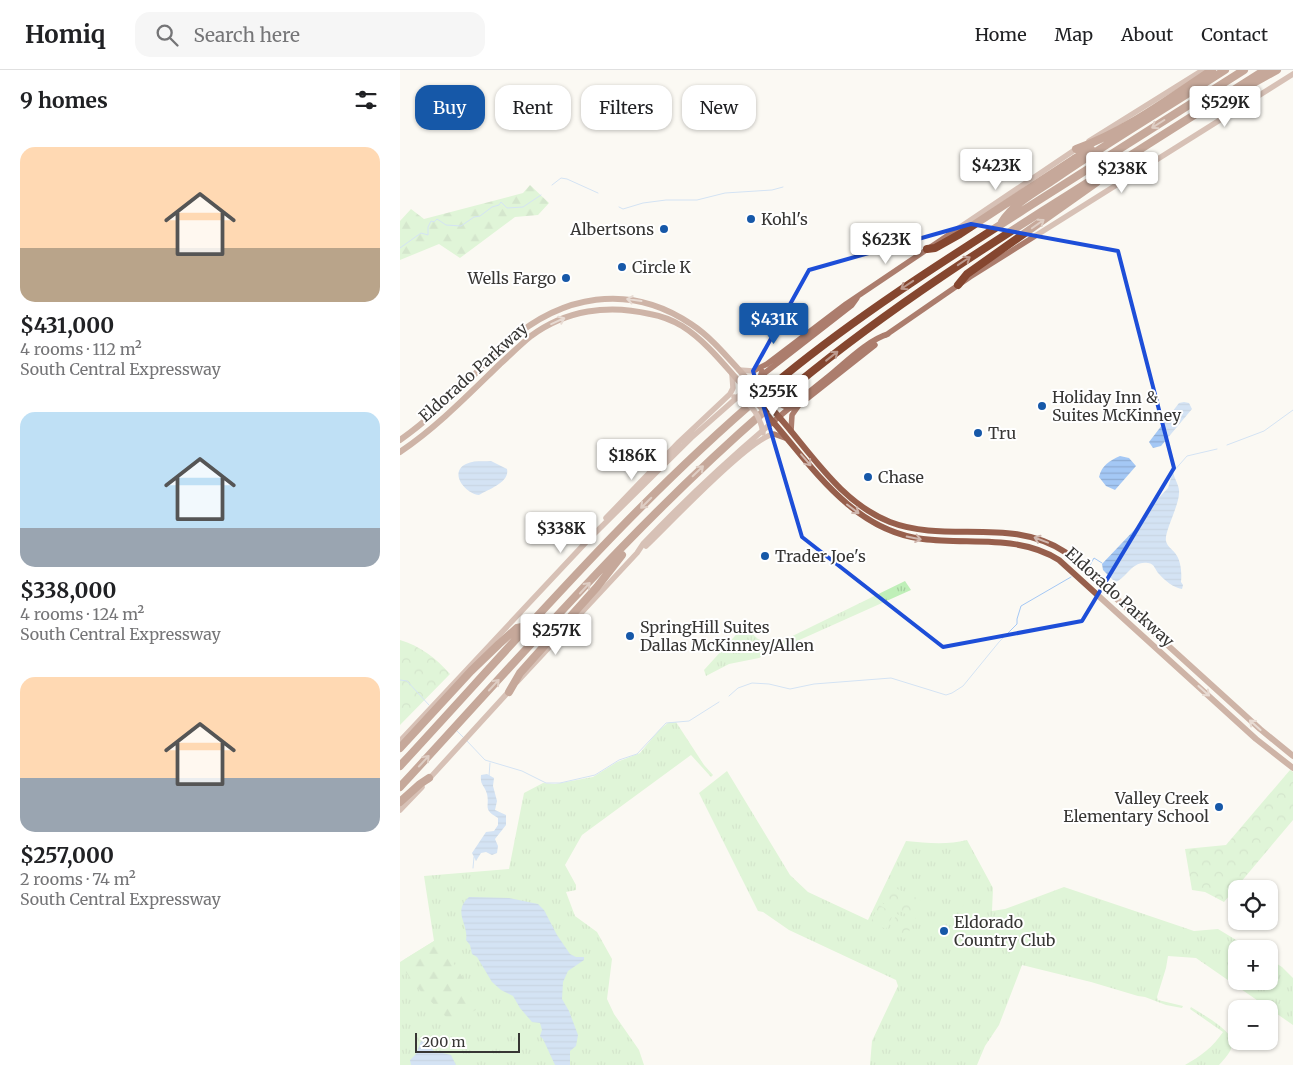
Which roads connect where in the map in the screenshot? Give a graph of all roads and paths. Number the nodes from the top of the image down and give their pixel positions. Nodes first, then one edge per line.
1 (1203, 70) edge
2 (1212, 70) edge
3 (1225, 70) edge
4 (1244, 70) edge
5 (1265, 70) edge
6 (1277, 70) edge
7 (1293, 74) edge
8 (1230, 92) junction
9 (1120, 135) junction
10 (1076, 149) junction
11 (1115, 165) junction
12 (1001, 224) junction
13 (927, 249) junction
14 (958, 285) junction
15 (857, 298) junction
16 (539, 318) junction
17 (690, 327) junction
18 (888, 334) junction
19 (508, 343) junction
20 (517, 348) junction
21 (767, 364) junction
22 (739, 370) junction
23 (732, 374) junction
24 (760, 379) junction
25 (747, 385) junction
26 (733, 397) junction
27 (759, 399) junction
28 (720, 404) junction
29 (793, 407) junction
30 (791, 431) junction
31 (762, 436) junction
32 (400, 440) edge
33 (788, 440) junction
34 (400, 452) edge
35 (658, 510) junction
36 (1017, 533) junction
37 (589, 539) junction
38 (1015, 544) junction
39 (637, 553) junction
40 (531, 625) junction
41 (508, 692) junction
42 (439, 702) junction
43 (428, 713) junction
44 (400, 742) edge
45 (400, 748) edge
46 (1293, 756) edge
47 (400, 766) edge
48 (1293, 768) edge
49 (429, 778) junction
50 (400, 787) edge
51 (400, 802) edge
52 (400, 810) edge

1 - 10 main road
2 - 10 highway
3 - 9 highway
4 -> 12 highway
5 - 8 highway
6 - 8 highway
7 - 14 main road
8 - 11 highway
9 - 12 highway
9 - 13 highway
10 - 13 main road
14 -> 11 highway
35 -> 11 highway
12 -> 40 highway
13 - 15 main road
14 - 18 main road
15 - 21 main road
15 - 37 main road
17 -> 16 main road, Eldorado Parkway
16 - 19 main road, Eldorado Parkway
16 - 20 main road
20 -> 17 main road, Eldorado Parkway
17 - 22 main road, Eldorado Parkway
17 - 23 main road, Eldorado Parkway
18 - 29 main road
18 - 39 main road
19 - 20 main road
19 - 32 main road, Eldorado Parkway
20 - 34 main road, Eldorado Parkway
21 - 22 main road
21 - 24 main road, bridge
22 - 25 main road, Eldorado Parkway
23 - 25 main road, Eldorado Parkway
23 - 28 main road
24 - 27 main road, bridge
24 - 29 main road, bridge
25 - 27 main road, Eldorado Parkway, bridge
26 - 27 main road, bridge
26 - 28 main road
26 - 31 main road, bridge
27 - 29 main road, bridge
27 - 30 main road, Eldorado Parkway, bridge
27 - 31 main road, bridge
27 - 33 main road, Eldorado Parkway, bridge
28 - 37 main road
29 - 30 main road
30 - 36 main road, Eldorado Parkway
31 - 33 main road
31 - 39 main road
33 -> 38 main road, Eldorado Parkway
35 - 41 highway
50 -> 35 highway
36 - 38 main road
46 -> 36 main road, Eldorado Parkway
37 - 42 main road
38 -> 48 main road, Eldorado Parkway
39 - 41 main road
40 - 42 highway
40 - 47 highway
41 - 49 main road
42 - 43 highway
43 - 44 main road
43 - 45 highway
49 - 51 highway
49 - 52 main road

